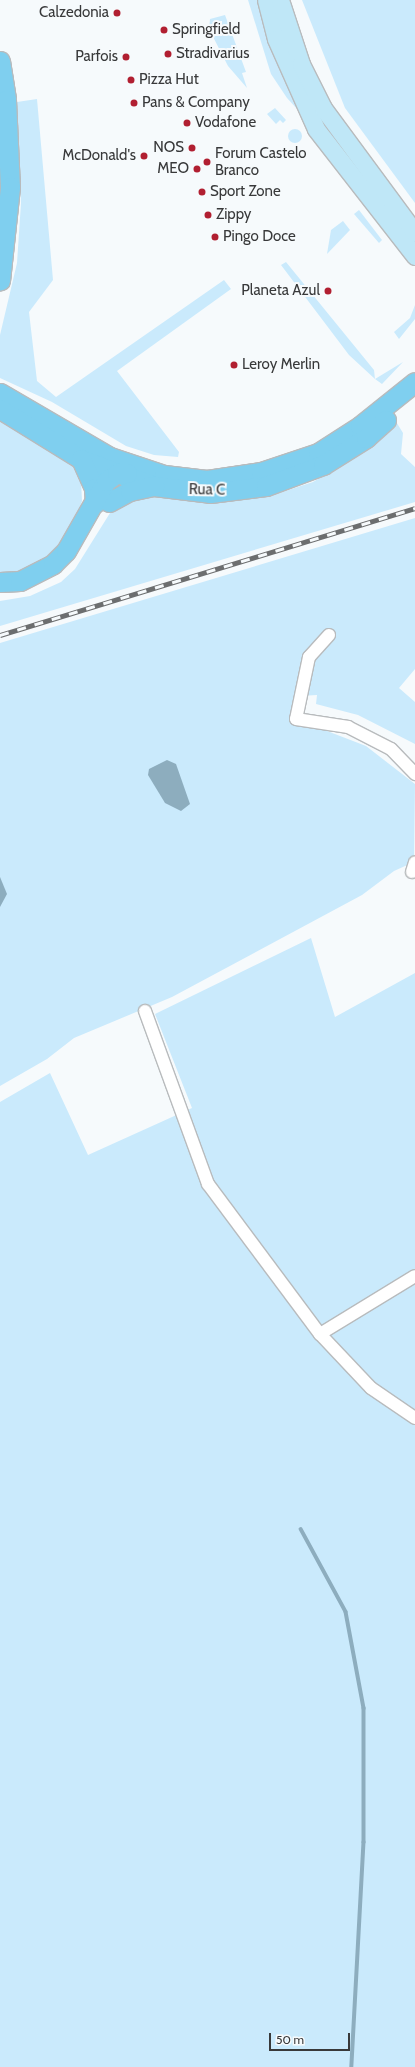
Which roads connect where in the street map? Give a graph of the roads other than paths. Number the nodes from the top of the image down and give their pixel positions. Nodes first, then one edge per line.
1 (266, 0) edge
2 (280, 0) edge
3 (0, 61) edge
4 (0, 143) edge
5 (0, 205) edge
6 (415, 232) edge
7 (415, 256) edge
8 (0, 280) edge
9 (415, 382) edge
10 (0, 393) edge
11 (401, 395) junction
12 (0, 409) edge
13 (81, 459) junction
14 (113, 465) junction
15 (154, 486) junction
16 (102, 503) junction
17 (0, 582) edge
18 (0, 596) edge
19 (329, 635) dead end
20 (415, 774) edge
21 (415, 862) edge
22 (415, 869) edge
23 (145, 1011) dead end
24 (415, 1276) edge
25 (320, 1334) junction
26 (415, 1418) edge

1 - 7 main road
2 - 6 main road
3 - 8 main road
4 - 5 main road
9 - 11 main road, Rua C
10 - 14 main road, Rua C
11 - 14 main road, Rua C
11 - 15 main road, Rua C
12 - 13 main road, Rua C
13 - 14 main road, Rua C
13 - 16 main road
14 - 15 main road, Rua C
14 - 16 main road
15 - 16 main road
16 - 17 main road
16 - 18 main road
19 - 20 street
21 - 22 street
23 - 25 street
24 - 25 street
25 - 26 street

